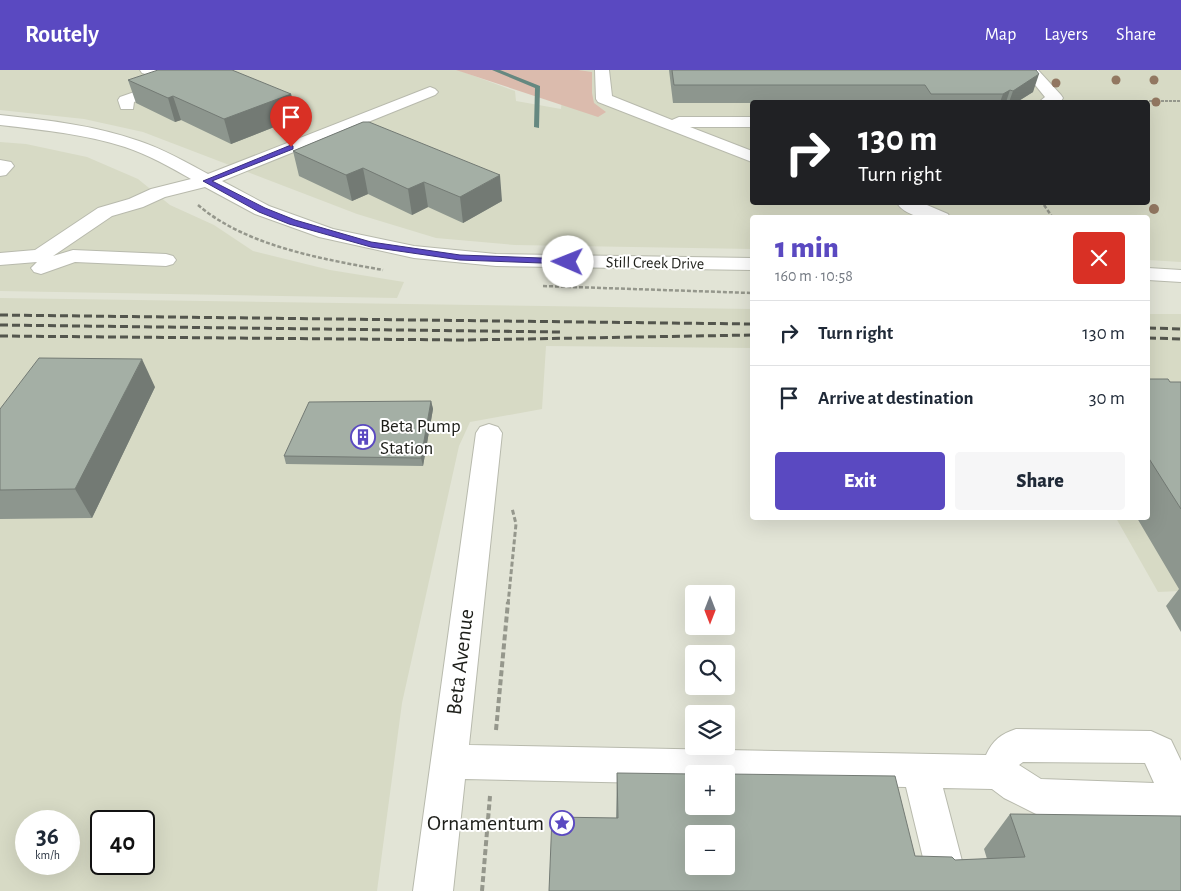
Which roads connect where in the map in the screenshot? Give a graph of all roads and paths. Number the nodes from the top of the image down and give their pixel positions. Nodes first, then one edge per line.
1 (147, 70) edge
2 (159, 70) edge
3 (602, 70) edge
4 (1030, 70) edge
5 (180, 81) edge
6 (430, 92) dead end
7 (1051, 100) edge
8 (1150, 102) edge
9 (1181, 102) edge
10 (127, 106) edge
11 (0, 120) edge
12 (663, 122) junction
13 (750, 122) edge
14 (750, 156) edge
15 (0, 165) edge
16 (0, 171) edge
17 (206, 181) junction
18 (910, 205) edge
19 (932, 215) edge
20 (0, 242) edge
21 (67, 249) junction
22 (0, 259) edge
23 (166, 260) dead end
24 (750, 264) edge
25 (0, 271) edge
26 (1150, 274) edge
27 (1181, 276) edge
28 (489, 433) dead end
29 (483, 481) junction
30 (448, 762) junction
31 (494, 762) junction
32 (920, 771) junction
33 (999, 772) dead end
34 (948, 884) edge
35 (433, 891) edge
36 (482, 891) edge

1 - 2 street
3 - 12 street
4 - 7 street
5 - 10 street
6 - 17 street
8 - 9 path
11 - 17 street, Still Creek Drive
12 - 13 street
12 - 14 street
15 - 16 street
17 - 21 street
17 - 24 street, Still Creek Drive
18 - 19 street
20 - 21 street
21 - 22 street
21 - 23 street
21 - 25 street
26 - 27 street
28 - 29 street, Beta Avenue
29 - 30 street, Beta Avenue
29 - 31 path
30 - 31 street
30 - 35 street, Beta Avenue
31 - 32 street
31 - 36 path
32 - 33 street
32 - 34 street

